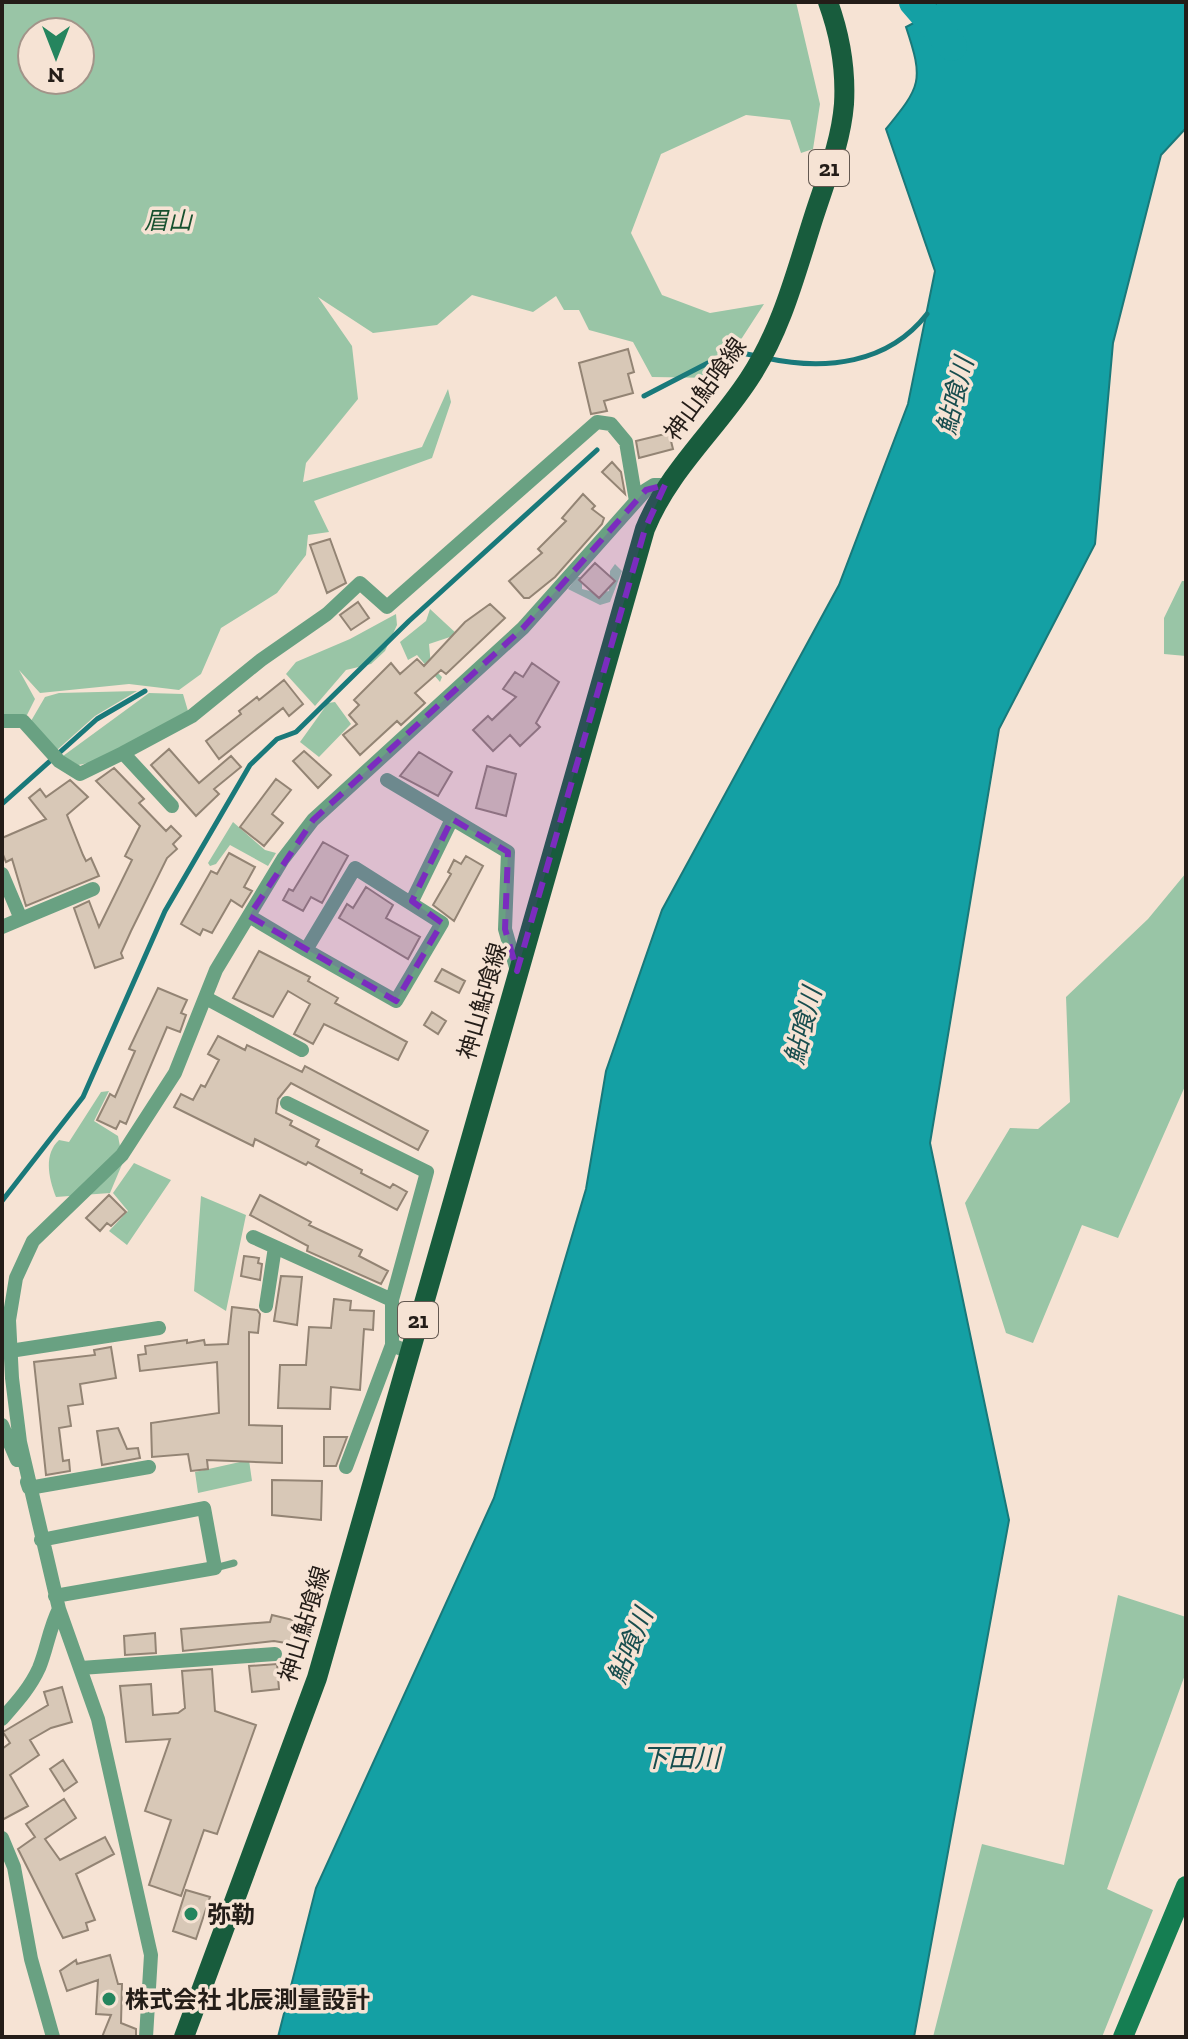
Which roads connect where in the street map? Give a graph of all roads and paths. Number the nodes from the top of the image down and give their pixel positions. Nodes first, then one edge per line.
1 (828, 2) edge
2 (665, 485) junction
3 (636, 501) junction
4 (2, 721) edge
5 (123, 753) junction
6 (387, 780) dead end
7 (172, 806) dead end
8 (452, 819) junction
9 (2, 874) edge
10 (93, 889) dead end
11 (412, 901) junction
12 (249, 916) junction
13 (21, 919) junction
14 (2, 927) edge
15 (306, 950) junction
16 (517, 971) junction
17 (206, 998) junction
18 (302, 1050) dead end
19 (287, 1103) dead end
20 (253, 1237) dead end
21 (275, 1247) junction
22 (392, 1300) junction
23 (266, 1306) dead end
24 (159, 1328) dead end
25 (400, 1349) junction
26 (10, 1351) junction
27 (2, 1425) edge
28 (149, 1467) dead end
29 (346, 1467) dead end
30 (29, 1488) junction
31 (41, 1540) junction
32 (234, 1563) dead end
33 (215, 1568) junction
34 (57, 1602) junction
35 (275, 1654) dead end
36 (81, 1668) junction
37 (2, 1719) edge
38 (2, 1838) edge
39 (1186, 1886) edge
40 (53, 2037) edge
41 (146, 2037) edge
42 (184, 2037) edge
43 (1123, 2037) edge

1 - 2 main road, 神山鮎喰線 / 21
2 - 3 street
2 - 16 main road, 神山鮎喰線 / 21
3 - 5 street
3 - 12 street
4 - 5 street
5 - 7 street
6 - 8 street
8 - 11 street
8 - 16 street
9 - 13 street
10 - 13 street
11 - 15 street
11 - 15 street
12 - 15 street
12 - 17 street
13 - 14 street
16 - 25 main road, 神山鮎喰線 / 21
17 - 18 street
17 - 26 street
19 - 22 street
20 - 21 street
21 - 22 street
21 - 23 street
22 - 25 street
24 - 26 street
25 - 29 street
25 - 42 main road, 神山鮎喰線 / 21
26 - 30 street
27 - 30 street
28 - 30 street
30 - 31 street
31 - 33 street
31 - 34 street
32 - 33 lane
33 - 34 street
34 - 36 street
34 - 37 street
35 - 36 street
36 - 41 street
38 - 40 street
39 - 43 main road

